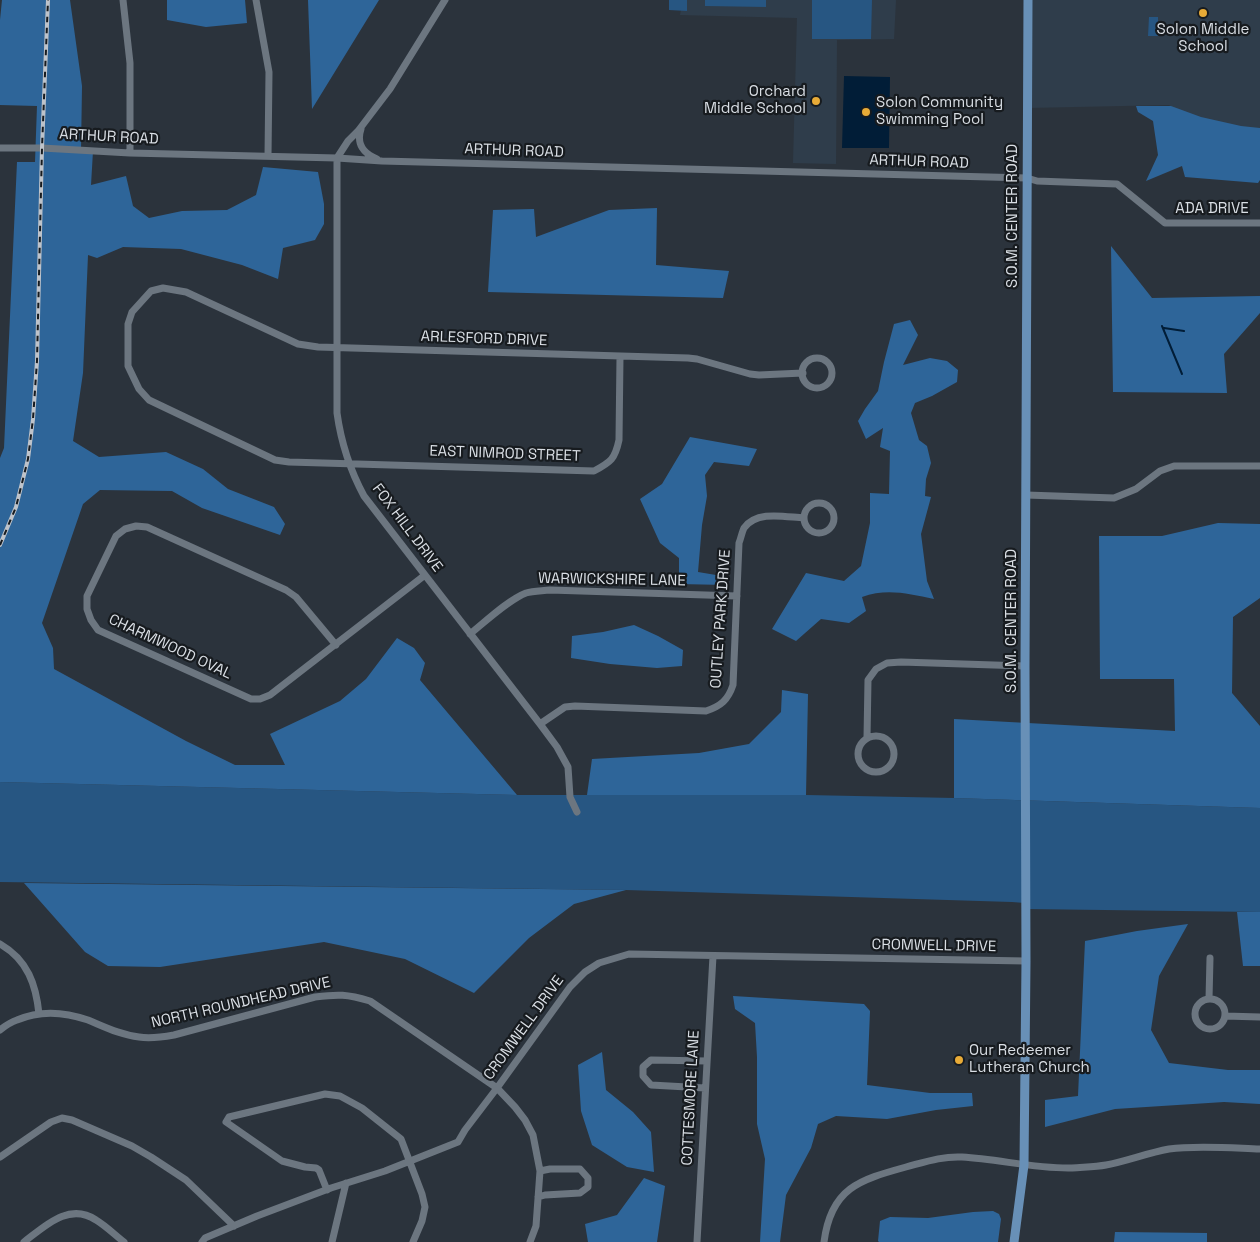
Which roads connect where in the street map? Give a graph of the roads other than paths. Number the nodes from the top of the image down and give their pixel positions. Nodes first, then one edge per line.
1 (123, 0) edge
2 (256, 0) edge
3 (445, 0) edge
4 (1028, 0) edge
5 (363, 124) junction
6 (0, 148) edge
7 (130, 153) junction
8 (268, 156) junction
9 (337, 158) junction
10 (382, 161) junction
11 (1027, 178) junction
12 (1260, 223) edge
13 (174, 289) joint
14 (336, 348) junction
15 (620, 356) junction
16 (803, 374) junction
17 (349, 463) junction
18 (1260, 466) edge
19 (1026, 494) junction
20 (804, 518) junction
21 (425, 576) junction
22 (737, 596) junction
23 (470, 634) junction
24 (336, 645) junction
25 (1025, 666) junction
26 (540, 724) junction
27 (867, 738) junction
28 (577, 812) dead end
29 (0, 944) edge
30 (713, 956) junction
31 (1210, 958) dead end
32 (1026, 961) junction
33 (1209, 999) junction
34 (38, 1014) junction
35 (1225, 1016) junction
36 (1260, 1017) edge
37 (0, 1030) edge
38 (707, 1061) junction
39 (497, 1088) junction
40 (705, 1088) junction
41 (1260, 1149) edge
42 (0, 1157) edge
43 (410, 1161) junction
44 (1024, 1165) junction
45 (540, 1172) junction
46 (346, 1183) junction
47 (327, 1190) junction
48 (538, 1197) junction
49 (234, 1226) junction
50 (24, 1242) edge
51 (124, 1242) edge
52 (202, 1242) edge
53 (332, 1242) edge
54 (413, 1242) edge
55 (530, 1242) edge
56 (697, 1242) edge
57 (824, 1242) edge
58 (1014, 1242) edge

1 - 7 street
2 - 8 street
3 - 5 street
4 - 11 main road, S.O.M. CENTER ROAD
5 - 9 street
5 - 10 street
6 - 7 street, ARTHUR ROAD
7 - 8 street, ARTHUR ROAD
8 - 9 street, ARTHUR ROAD
9 - 10 street, ARTHUR ROAD
9 - 14 street, FOX HILL DRIVE
10 - 11 street, ARTHUR ROAD
11 - 12 street, ADA DRIVE
11 - 19 main road, S.O.M. CENTER ROAD
13 - 14 street, ARLESFORD DRIVE
13 - 17 street, EAST NIMROD STREET
14 - 15 street, ARLESFORD DRIVE
14 - 17 street, FOX HILL DRIVE
15 - 16 street, ARLESFORD DRIVE
15 - 17 street, EAST NIMROD STREET
16 - 16 street
17 - 21 street, FOX HILL DRIVE
18 - 19 street
19 - 25 main road, S.O.M. CENTER ROAD
20 - 20 street
20 - 22 street, OUTLEY PARK DRIVE
21 - 23 street, FOX HILL DRIVE
21 - 24 street, CHARMWOOD OVAL
22 - 23 street, WARWICKSHIRE LANE
22 - 26 street, OUTLEY PARK DRIVE
23 - 26 street, FOX HILL DRIVE
24 - 24 street, CHARMWOOD OVAL
25 - 27 street
25 - 32 main road, S.O.M. CENTER ROAD
26 - 28 street, FOX HILL DRIVE
27 - 27 street
29 - 34 street
30 - 32 street, CROMWELL DRIVE
30 - 38 street, COTTESMORE LANE
30 - 39 street, CROMWELL DRIVE
31 - 33 street
32 - 44 main road, S.O.M. CENTER ROAD
33 - 35 street
33 - 35 street
34 - 37 street, NORTH ROUNDHEAD DRIVE
34 - 39 street, NORTH ROUNDHEAD DRIVE
35 - 36 street
38 - 40 street, COTTESMORE LANE
38 - 40 street
39 - 43 street, CROMWELL DRIVE
39 - 45 street, NORTH ROUNDHEAD DRIVE
40 - 56 street, COTTESMORE LANE
41 - 44 street
42 - 49 street
43 - 46 street, CROMWELL DRIVE
43 - 47 street
43 - 54 street
44 - 57 street
44 - 58 main road, S.O.M. CENTER ROAD
45 - 48 street, NORTH ROUNDHEAD DRIVE
45 - 48 street
46 - 47 street, CROMWELL DRIVE
46 - 53 street
47 - 49 street, CROMWELL DRIVE
48 - 55 street, NORTH ROUNDHEAD DRIVE
49 - 52 street, CROMWELL DRIVE
50 - 51 street

